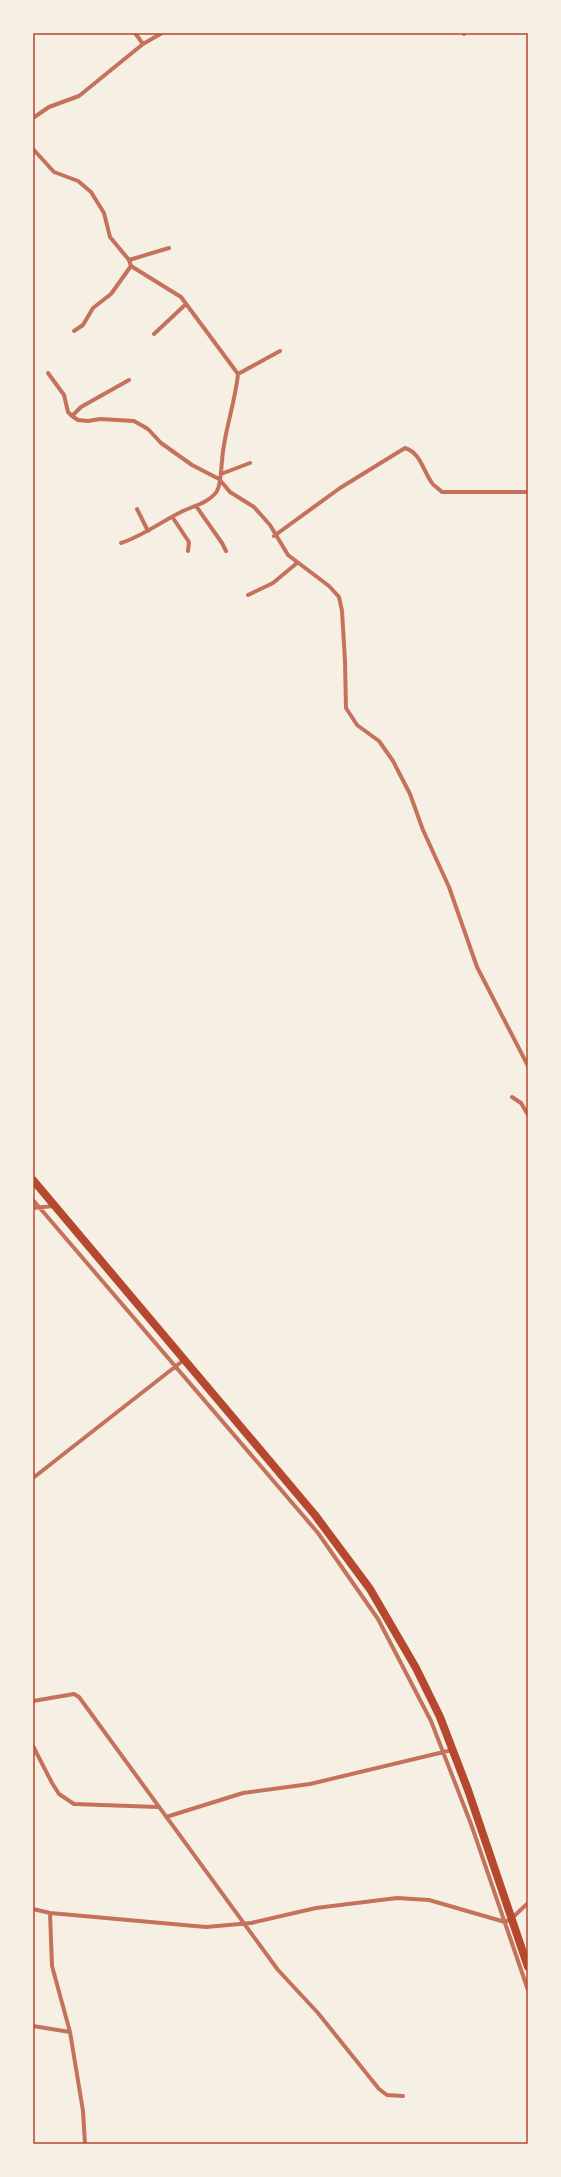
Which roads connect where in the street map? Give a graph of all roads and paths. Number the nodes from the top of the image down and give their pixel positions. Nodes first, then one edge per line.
1 (135, 33) edge
2 (162, 33) edge
3 (143, 44) junction
4 (33, 118) edge
5 (33, 149) edge
6 (169, 248) dead end
7 (129, 260) junction
8 (131, 266) junction
9 (186, 304) junction
10 (74, 330) dead end
11 (154, 334) dead end
12 (280, 351) dead end
13 (48, 373) dead end
14 (238, 374) junction
15 (129, 380) dead end
16 (72, 416) junction
17 (250, 463) dead end
18 (221, 474) junction
19 (219, 479) junction
20 (528, 492) edge
21 (196, 506) junction
22 (137, 509) dead end
23 (173, 518) junction
24 (148, 531) junction
25 (274, 536) junction
26 (121, 543) dead end
27 (188, 551) dead end
28 (226, 551) dead end
29 (297, 563) junction
30 (248, 595) dead end
31 (528, 1066) edge
32 (512, 1098) dead end
33 (528, 1115) edge
34 (33, 1180) edge
35 (33, 1200) edge
36 (54, 1206) junction
37 (33, 1208) edge
38 (39, 1208) junction
39 (185, 1359) junction
40 (175, 1366) junction
41 (33, 1478) edge
42 (33, 1701) edge
43 (33, 1746) edge
44 (452, 1750) junction
45 (443, 1752) junction
46 (158, 1807) junction
47 (166, 1817) junction
48 (528, 1903) edge
49 (33, 1909) edge
50 (50, 1913) junction
51 (508, 1921) junction
52 (244, 1924) junction
53 (528, 1967) edge
54 (528, 1990) edge
55 (33, 2026) edge
56 (70, 2032) junction
57 (403, 2096) dead end
58 (85, 2144) edge

1 - 3 street
2 - 3 street
3 - 4 street
5 - 7 street
6 - 7 street
7 - 8 street
8 - 9 street
8 - 10 street
9 - 11 street
9 - 14 street
12 - 14 street
13 - 16 street
14 - 18 street
15 - 16 street
16 - 19 street
17 - 18 street
18 - 19 street
19 - 21 street
19 - 25 street
20 - 25 street
21 - 23 street
21 - 28 street
22 - 24 street
23 - 24 street
23 - 27 street
24 - 26 street
25 - 29 street
29 - 30 street
29 - 31 street
32 - 33 street
34 - 36 highway
35 - 38 street
36 - 38 street
36 - 39 highway
37 - 38 street
38 - 40 street
39 - 40 street
39 - 44 highway
40 - 41 street
40 - 45 street
42 - 46 street
43 - 46 street
44 - 45 street
44 - 51 highway
45 - 47 street
45 - 51 street
46 - 47 street
47 - 52 street
48 - 51 street
49 - 50 street
50 - 52 street
50 - 56 street
51 - 52 street
51 - 53 highway
51 - 54 street
52 - 57 street
55 - 56 street
56 - 58 street

